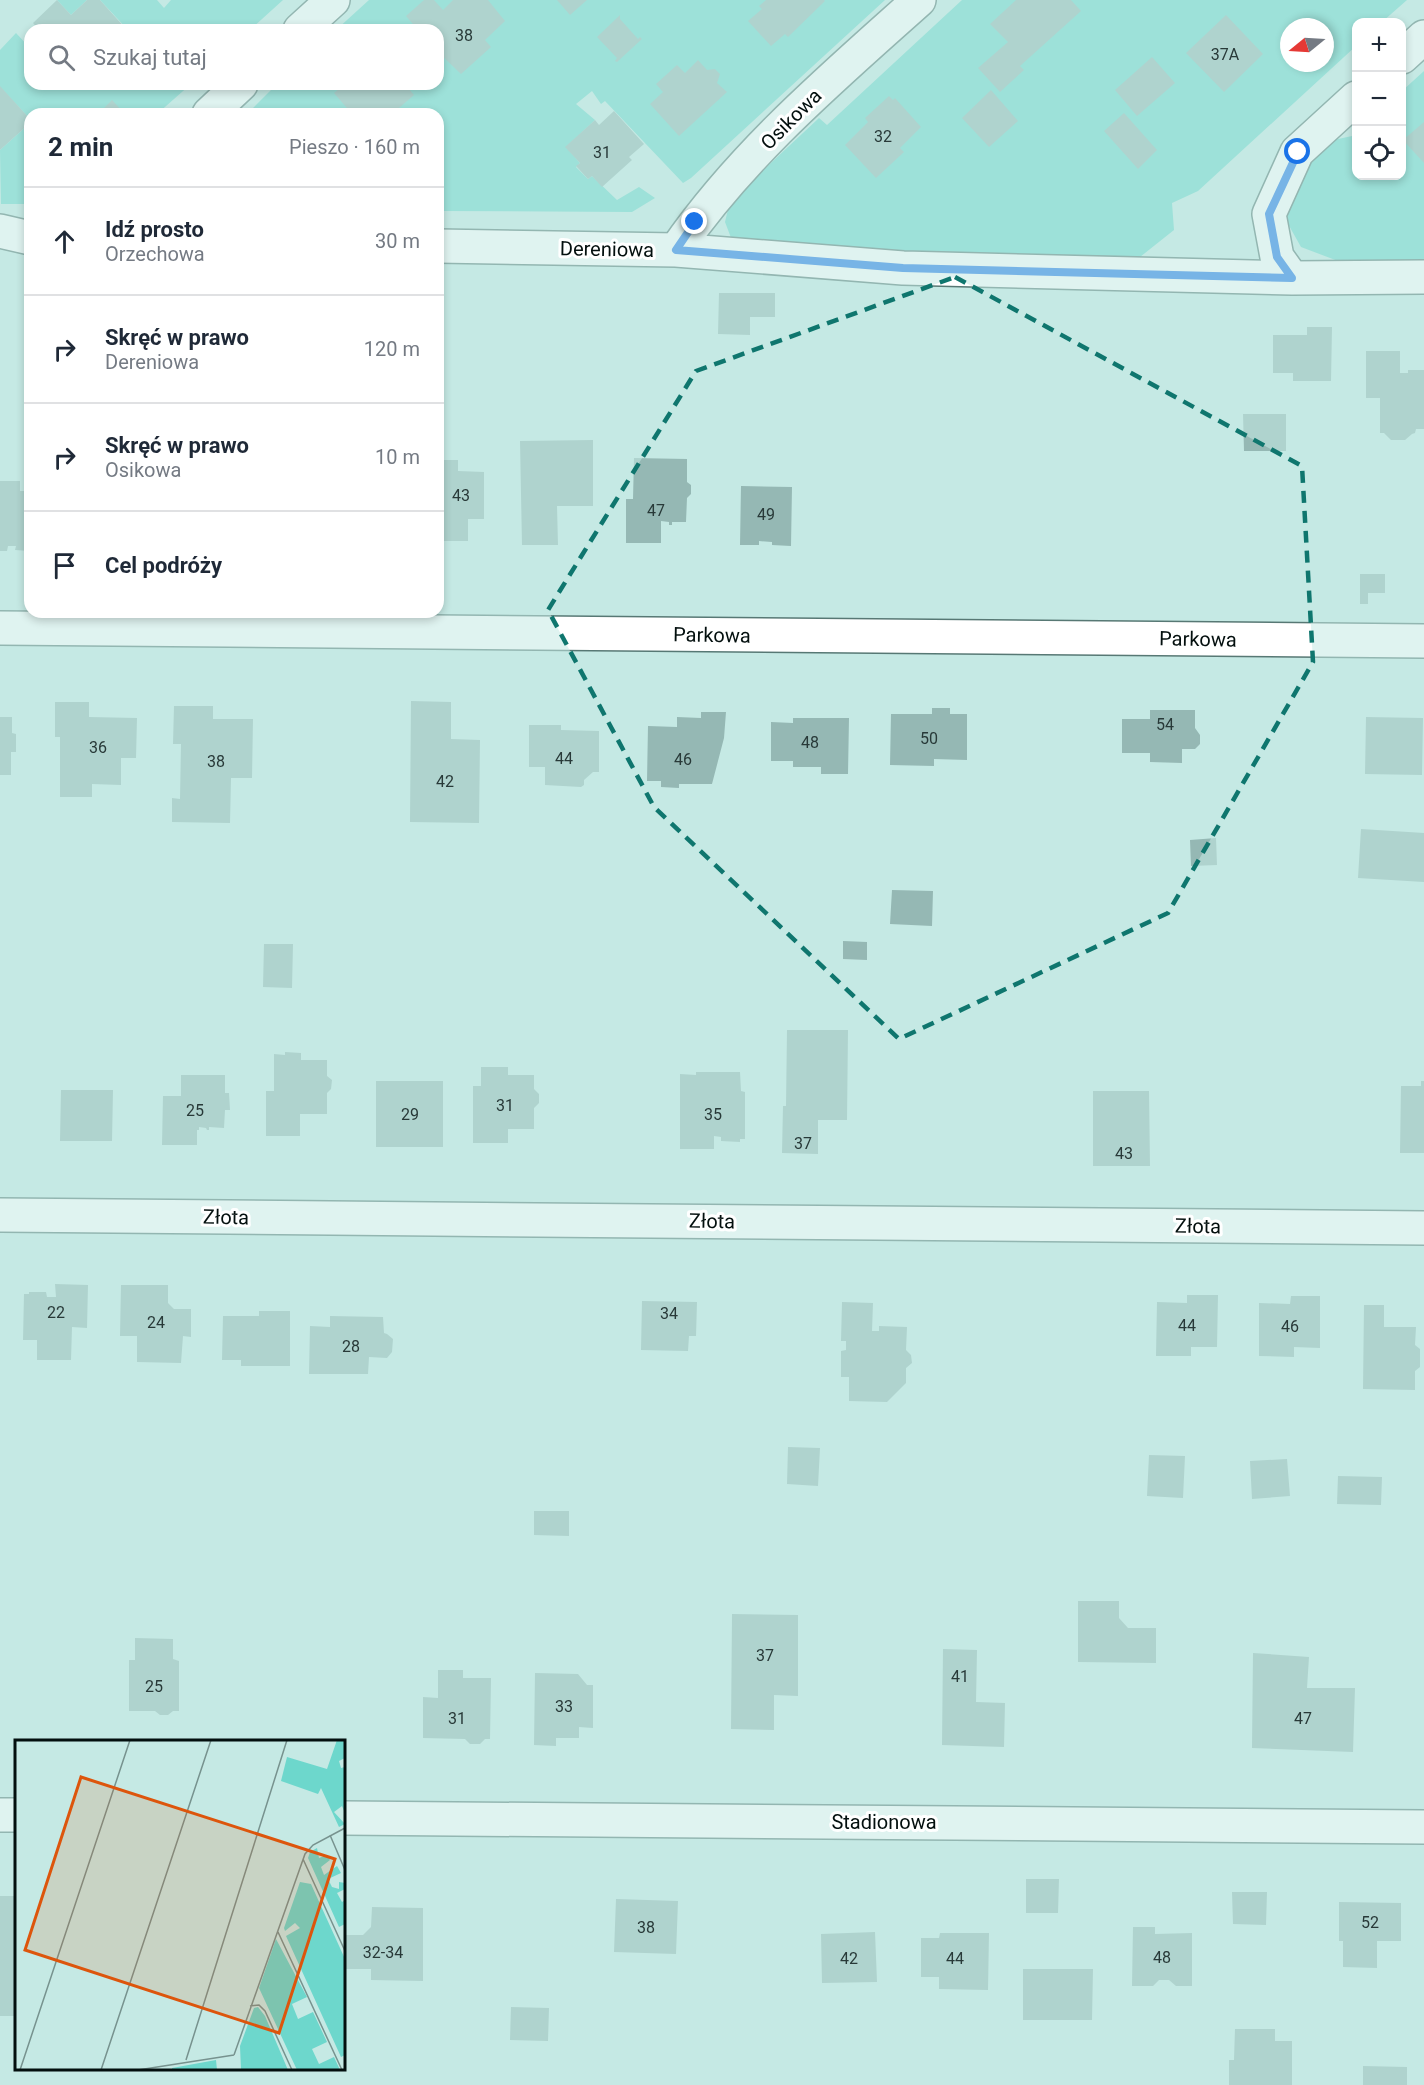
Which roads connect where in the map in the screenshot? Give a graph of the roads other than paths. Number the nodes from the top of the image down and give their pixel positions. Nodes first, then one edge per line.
1 (333, 0) edge
2 (920, 0) edge
3 (307, 24) edge
4 (1424, 37) edge
5 (1406, 53) edge
6 (234, 90) edge
7 (1352, 102) edge
8 (215, 108) edge
9 (0, 231) edge
10 (24, 237) edge
11 (444, 246) edge
12 (676, 250) junction
13 (1424, 277) edge
14 (1292, 278) junction
15 (0, 628) edge
16 (1424, 641) edge
17 (0, 1215) edge
18 (1424, 1228) edge
19 (345, 1818) edge
20 (1424, 1827) edge

1 - 3 street
2 - 12 street, Osikowa
4 - 5 street
6 - 8 street
7 - 14 street
9 - 10 street
11 - 12 street, Dereniowa
12 - 14 street, Dereniowa
13 - 14 street, Dereniowa
15 - 16 street, Parkowa
17 - 18 street, Złota
19 - 20 street, Stadionowa

